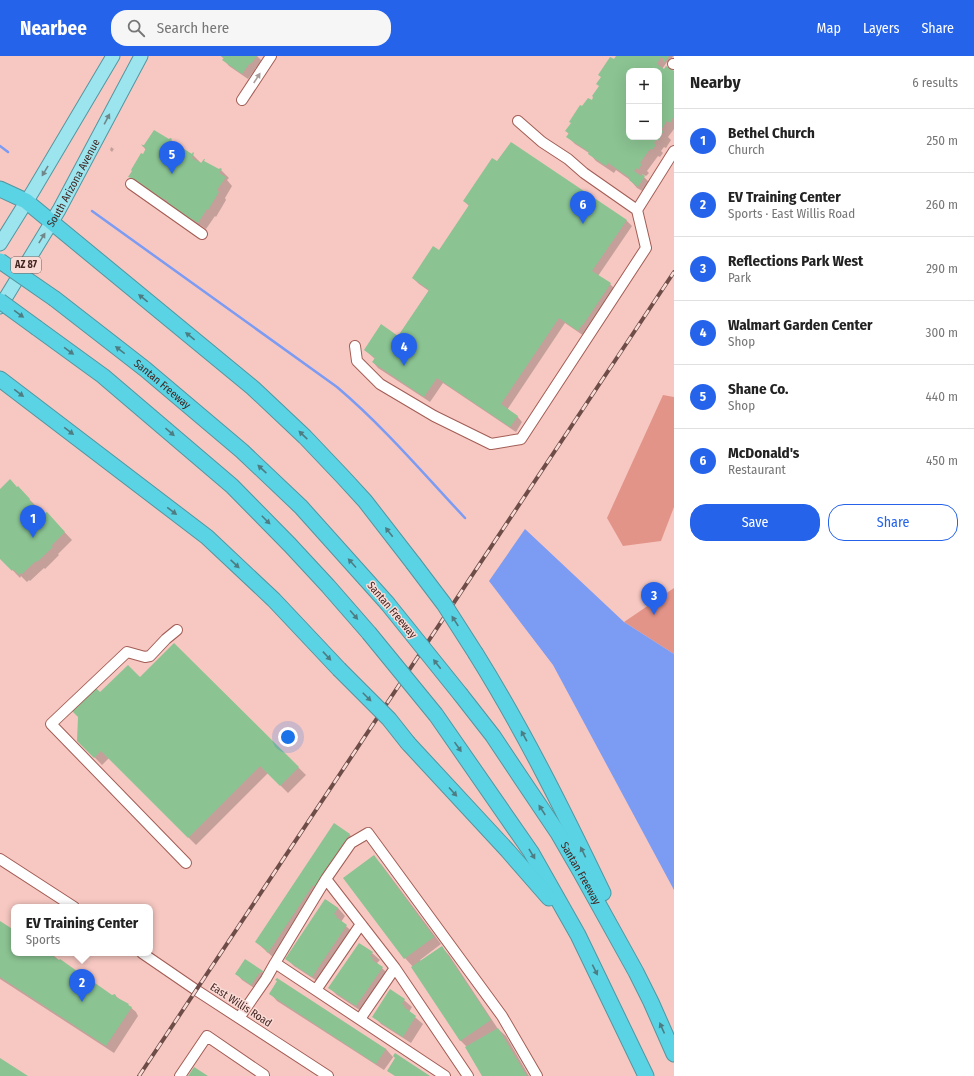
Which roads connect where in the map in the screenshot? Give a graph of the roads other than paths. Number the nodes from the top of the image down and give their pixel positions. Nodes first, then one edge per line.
1 (113, 56) edge
2 (141, 56) edge
3 (268, 57) edge
4 (242, 100) dead end
5 (518, 121) dead end
6 (674, 151) edge
7 (131, 184) dead end
8 (0, 189) edge
9 (26, 201) junction
10 (637, 210) junction
11 (52, 222) junction
12 (202, 234) dead end
13 (0, 244) edge
14 (0, 261) edge
15 (0, 301) edge
16 (0, 307) edge
17 (355, 346) dead end
18 (0, 379) edge
19 (177, 630) dead end
20 (0, 859) edge
21 (186, 863) dead end
22 (326, 879) junction
23 (69, 904) edge
24 (361, 924) junction
25 (578, 935) junction
26 (146, 956) edge
27 (275, 963) junction
28 (395, 968) junction
29 (316, 990) junction
30 (651, 1002) junction
31 (239, 1018) junction
32 (360, 1019) junction
33 (674, 1054) edge
34 (180, 1076) edge
35 (264, 1076) edge
36 (328, 1076) edge
37 (446, 1076) edge
38 (468, 1076) edge
39 (537, 1076) edge
40 (646, 1076) edge

1 -> 9 main road
11 -> 2 main road, South Arizona Avenue / AZ 87
4 -> 3 street
5 - 10 street
6 - 10 street
7 - 12 street
8 - 9 highway
9 - 11 highway
9 - 13 main road
10 - 17 street
16 -> 11 main road, South Arizona Avenue / AZ 87
30 -> 11 highway, bridge
30 -> 14 highway, Santan Freeway, bridge
15 -> 25 highway, bridge
18 -> 25 highway, bridge
19 - 21 street
20 - 23 street
22 - 24 street
22 - 27 street
22 - 39 street
24 - 28 street
24 - 29 street
25 -> 40 highway
26 - 31 street, East Willis Road
27 - 29 street
27 - 31 street
28 - 32 street
28 - 38 street
29 - 32 street
33 -> 30 highway, Santan Freeway
31 - 36 street, East Willis Road
32 - 37 street
34 - 35 street

